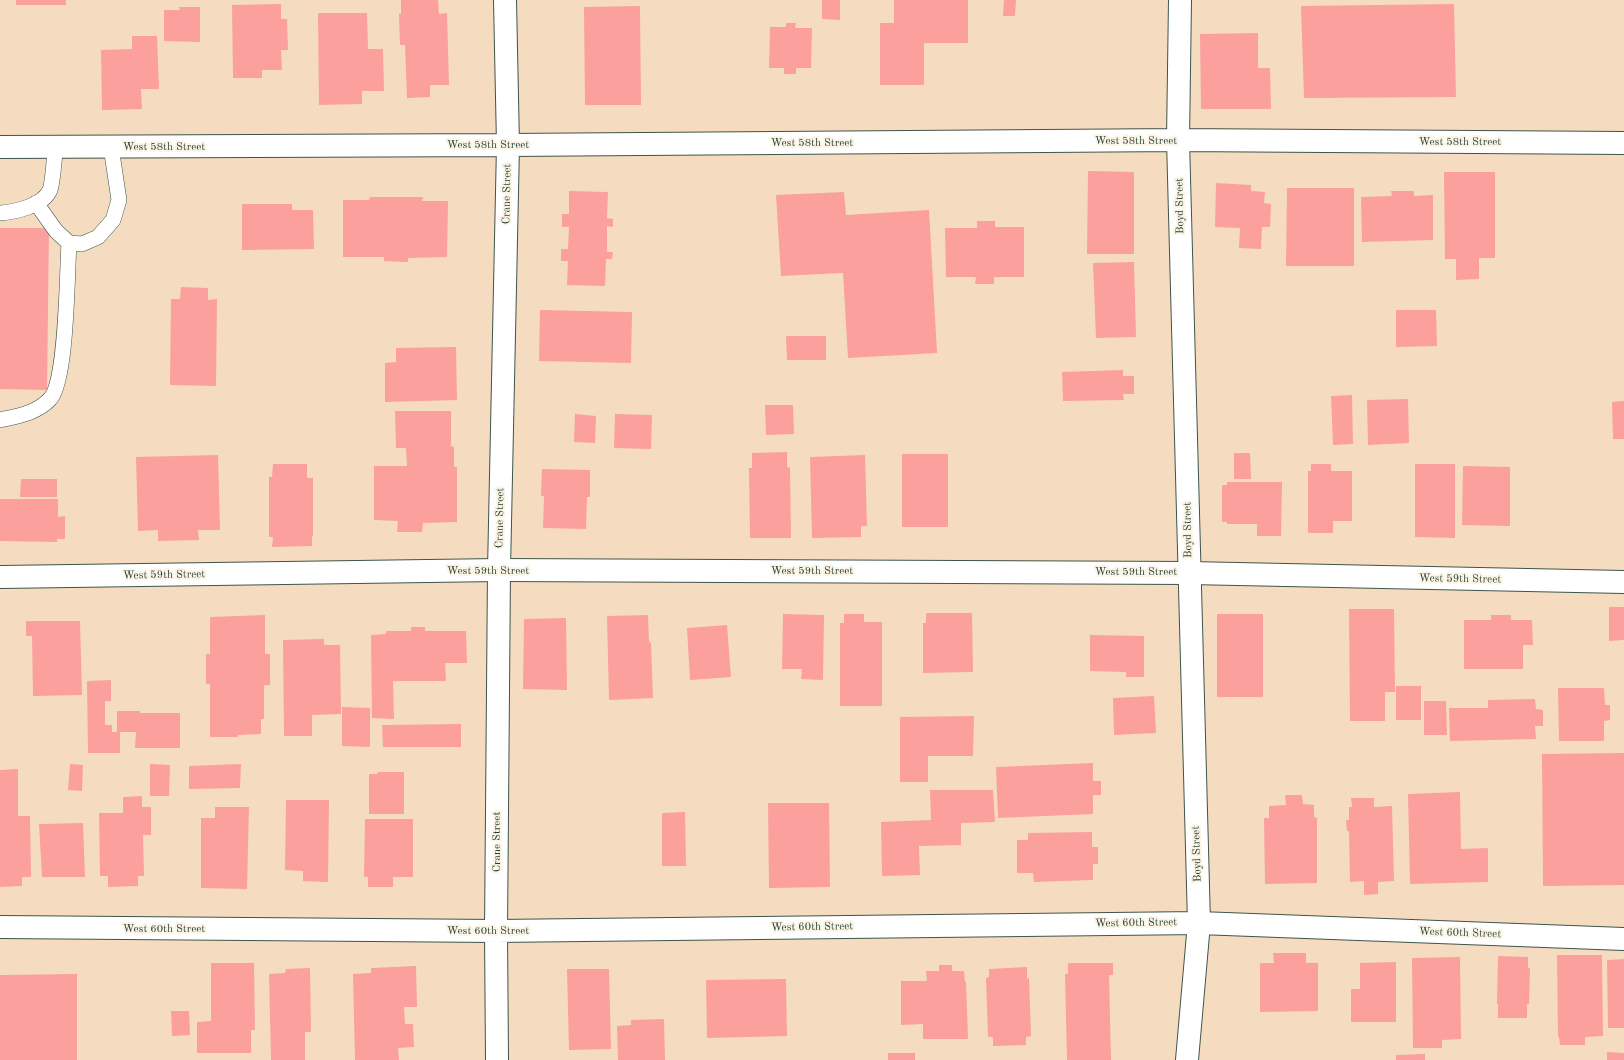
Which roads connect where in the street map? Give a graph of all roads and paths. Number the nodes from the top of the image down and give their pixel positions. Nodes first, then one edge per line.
1 (504, 0) edge
2 (1180, 0) edge
3 (1178, 140) junction
4 (1624, 143) edge
5 (508, 145) junction
6 (0, 147) edge
7 (56, 147) junction
8 (110, 147) junction
9 (36, 202) junction
10 (0, 213) edge
11 (69, 243) junction
12 (0, 420) edge
13 (499, 570) junction
14 (1189, 573) junction
15 (0, 577) edge
16 (1624, 582) edge
17 (1199, 923) junction
18 (0, 927) edge
19 (496, 932) junction
20 (1624, 939) edge
21 (497, 1060) edge
22 (1187, 1060) edge

1 - 5 street, Crane Street
2 - 3 street, Boyd Street
3 - 4 street, West 58th Street
3 - 5 street, West 58th Street
3 - 14 street, Boyd Street
5 - 8 street, West 58th Street
5 - 13 street, Crane Street
6 - 7 street, West 58th Street
7 - 8 street, West 58th Street
7 - 9 lane
8 - 11 lane
9 - 10 lane
9 - 11 lane
11 - 12 lane
13 - 14 street, West 59th Street
13 - 15 street, West 59th Street
13 - 19 street, Crane Street
14 - 16 street, West 59th Street
14 - 17 street, Boyd Street
17 - 19 street, West 60th Street
17 - 20 street, West 60th Street
17 - 22 street, Boyd Street
18 - 19 street, West 60th Street
19 - 21 street, Crane Street

